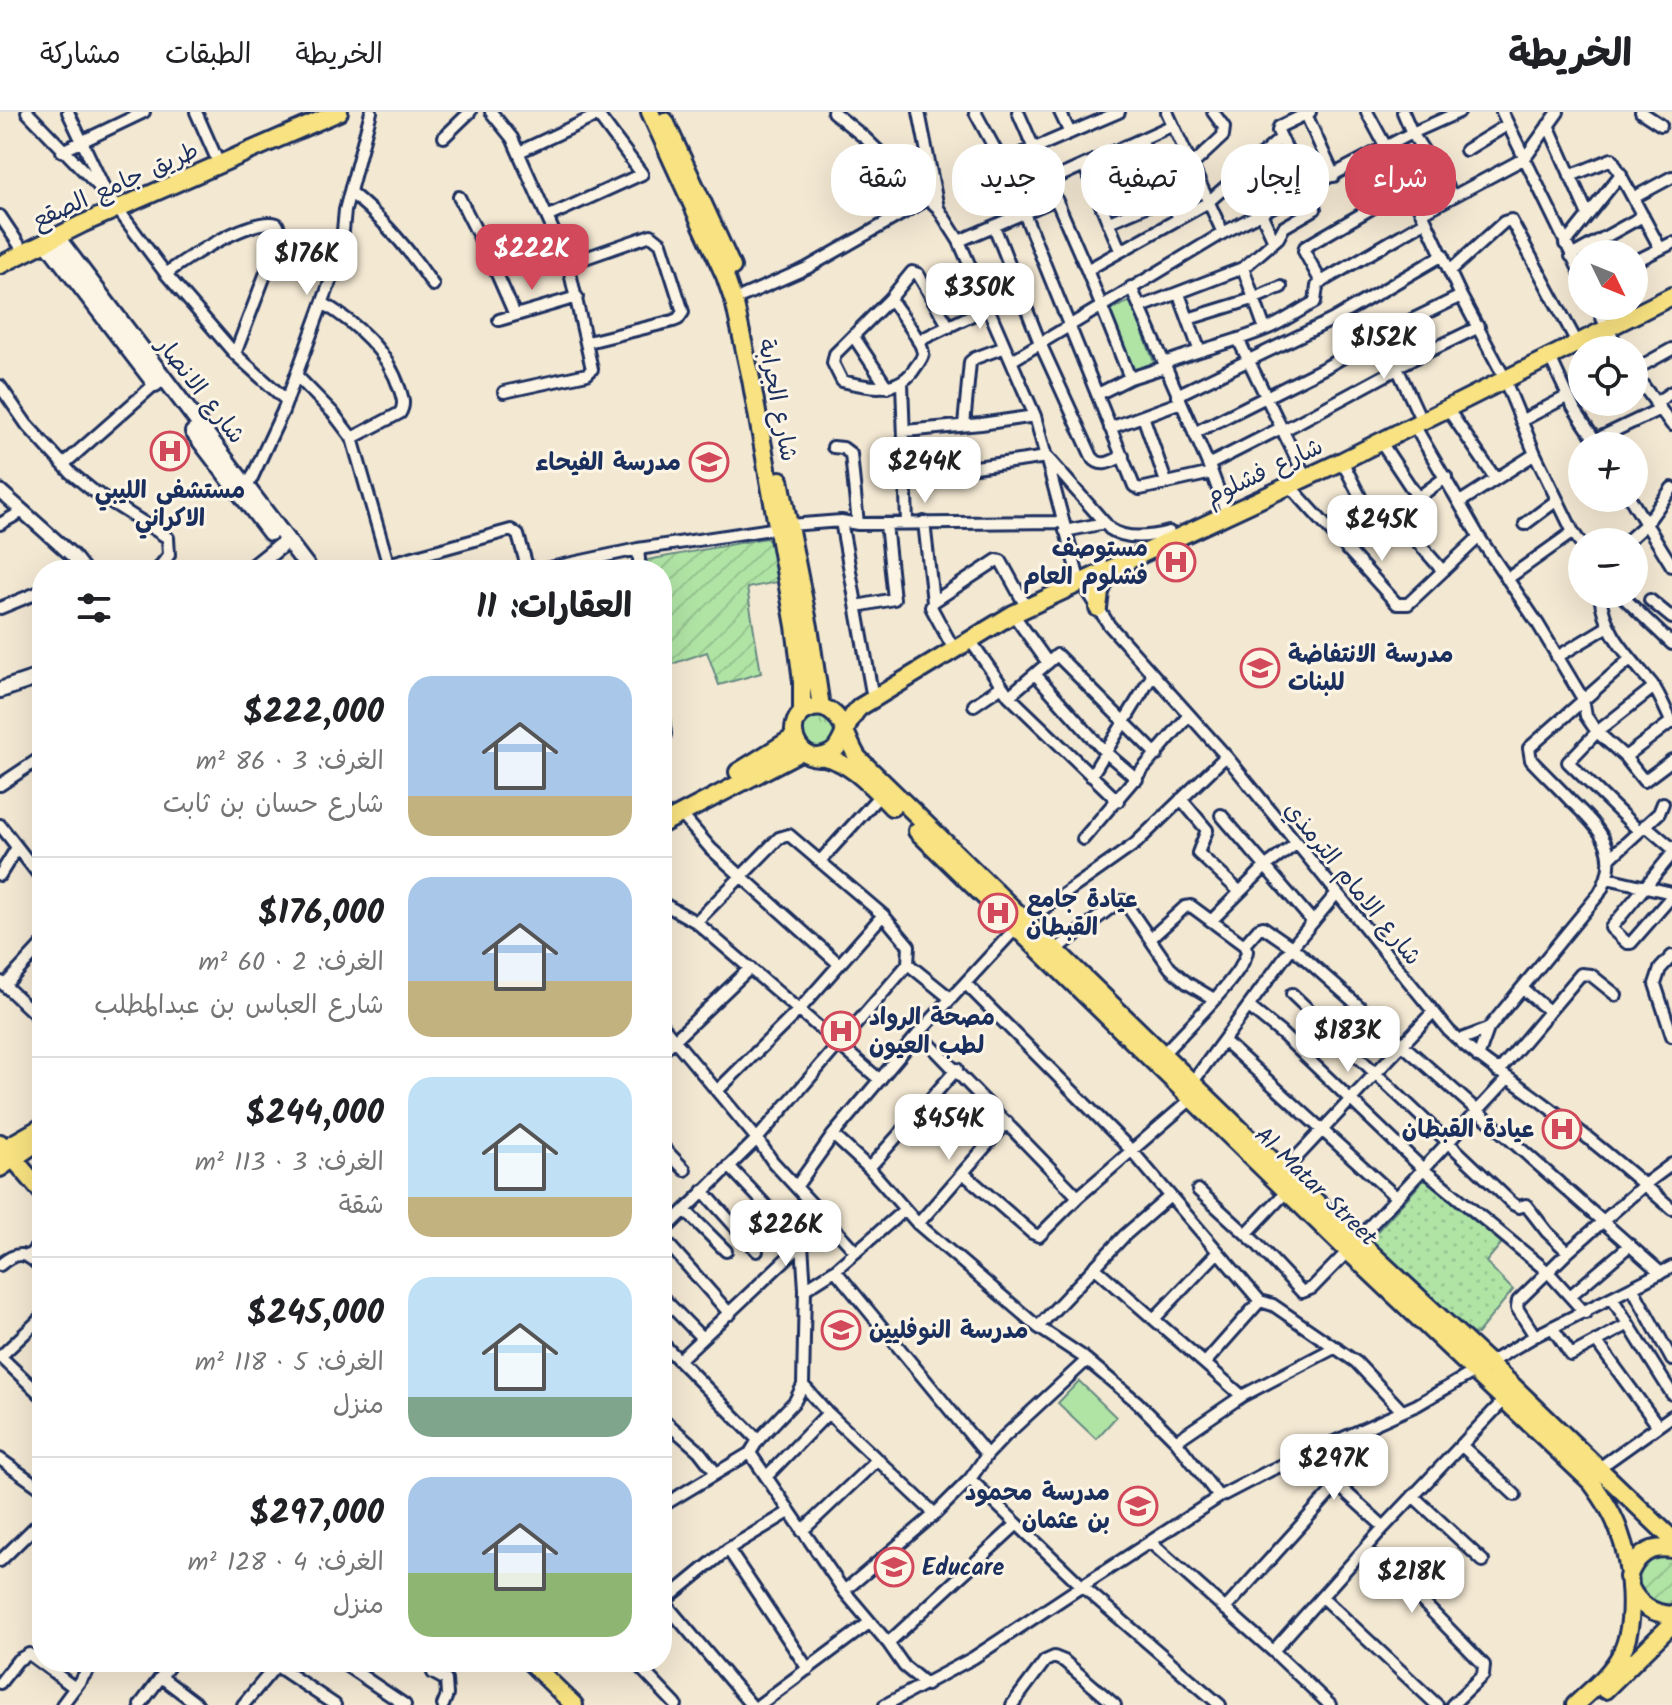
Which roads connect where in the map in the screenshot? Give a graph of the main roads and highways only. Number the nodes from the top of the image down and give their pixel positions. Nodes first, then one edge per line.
1 (339, 112) edge
2 (650, 112) edge
3 (661, 112) edge
4 (314, 116) edge
5 (51, 239) junction
6 (0, 265) edge
7 (1672, 286) edge
8 (1672, 296) edge
9 (1648, 298) edge
10 (1648, 304) edge
11 (1599, 320) edge
12 (1599, 320) edge
13 (1503, 375) junction
14 (1416, 419) junction
15 (201, 434) junction
16 (766, 439) junction
17 (1226, 511) junction
18 (784, 527) junction
19 (280, 546) junction
20 (262, 560) edge
21 (290, 560) edge
22 (303, 560) edge
23 (1109, 570) junction
24 (1080, 579) junction
25 (1018, 608) junction
26 (1098, 608) road end
27 (32, 679) edge
28 (0, 690) edge
29 (876, 693) junction
30 (824, 708) junction
31 (802, 713) junction
32 (843, 731) junction
33 (798, 744) junction
34 (824, 757) junction
35 (672, 809) edge
36 (672, 819) edge
37 (1021, 925) junction
38 (1195, 1091) junction
39 (32, 1134) edge
40 (32, 1143) edge
41 (3, 1154) edge
42 (32, 1182) edge
43 (1482, 1367) junction
44 (1672, 1539) edge
45 (1672, 1549) edge
46 (1628, 1579) junction
47 (1672, 1615) edge
48 (1672, 1624) edge
49 (543, 1672) edge
50 (574, 1705) edge
51 (1575, 1705) edge
52 (1590, 1705) edge

1 - 4 main road, طريق جامع الصقع
2 - 16 main road, شارع الجرابة
3 - 16 main road, شارع الجرابة
4 - 5 main road, طريق جامع الصقع
5 - 6 main road, طريق جامع الصقع
5 - 15 main road, شارع الانصار
5 - 15 main road, شارع الانصار
7 - 9 main road, شارع فشلوم
8 - 10 main road, شارع فشلوم
11 - 13 main road, شارع فشلوم
12 - 13 main road, شارع فشلوم
13 - 14 main road, شارع فشلوم
13 - 14 main road, شارع فشلوم
14 - 17 main road, شارع فشلوم
14 - 17 main road, شارع فشلوم
15 - 19 main road, شارع الانصار
15 - 22 main road, شارع الانصار
16 - 18 main road, شارع الجرابة
17 - 23 main road, شارع فشلوم
17 - 24 main road, شارع فشلوم
18 - 30 main road, شارع الجرابة
18 - 31 main road, شارع الجرابة
19 - 20 main road
19 - 21 main road, شارع الانصار
23 - 24 main road, شارع فشلوم
23 - 26 main road
24 - 25 main road, شارع فشلوم
24 - 25 main road, شارع فشلوم
25 - 29 main road, شارع فشلوم
25 - 29 main road
27 - 28 main road
29 - 30 main road
29 - 32 main road
30 - 31 main road
30 - 32 main road
31 - 33 main road
32 - 34 main road
32 - 37 main road
33 - 34 main road
33 - 35 main road
33 - 36 main road
34 - 37 main road, Al Matar Street
37 - 38 main road, Al Matar Street
37 - 38 main road
38 - 43 main road, Al Matar Street
39 - 41 main road
40 - 41 main road
41 - 42 main road
43 - 44 main road
43 - 46 main road, Al Matar Street
45 - 46 main road
46 - 47 main road
46 - 51 main road, Al Matar Street
48 - 52 main road
49 - 50 main road

